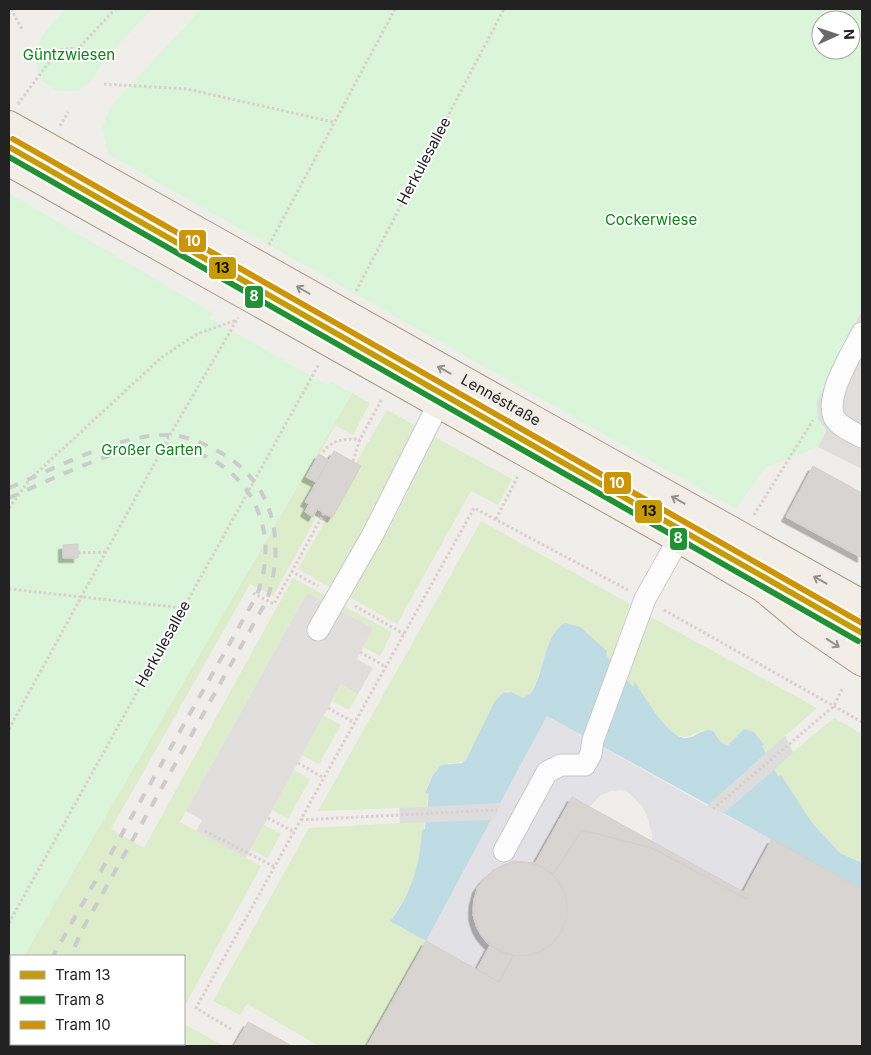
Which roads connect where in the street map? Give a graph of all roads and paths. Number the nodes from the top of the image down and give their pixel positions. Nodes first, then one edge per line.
1 (12, 9) edge
2 (115, 9) edge
3 (395, 9) edge
4 (504, 9) edge
5 (23, 31) dead end
6 (104, 84) dead end
7 (68, 112) dead end
8 (12, 116) edge
9 (333, 122) junction
10 (56, 132) dead end
11 (9, 163) edge
12 (267, 250) dead end
13 (340, 312) junction
14 (862, 333) edge
15 (319, 365) dead end
16 (392, 379) junction
17 (832, 404) junction
18 (438, 405) junction
19 (862, 437) edge
20 (360, 439) junction
21 (323, 452) dead end
22 (529, 455) junction
23 (353, 461) dead end
24 (9, 508) edge
25 (324, 513) dead end
26 (496, 519) junction
27 (751, 521) dead end
28 (678, 540) junction
29 (106, 552) junction
30 (78, 553) dead end
31 (9, 589) edge
32 (253, 593) dead end
33 (82, 597) junction
34 (645, 599) junction
35 (862, 604) edge
36 (183, 608) junction
37 (318, 630) dead end
38 (360, 652) dead end
39 (862, 663) edge
40 (386, 666) junction
41 (843, 687) dead end
42 (834, 706) junction
43 (328, 708) dead end
44 (862, 722) edge
45 (355, 723) junction
46 (9, 729) edge
47 (298, 763) dead end
48 (324, 778) junction
49 (713, 809) dead end
50 (498, 810) dead end
51 (268, 818) dead end
52 (301, 820) junction
53 (206, 831) dead end
54 (294, 832) junction
55 (504, 851) dead end
56 (275, 867) junction
57 (9, 923) edge
58 (231, 1029) dead end

1 - 5 path
2 - 8 path
3 - 9 path
4 - 13 path, Herkulesallee
6 - 9 path
7 - 10 path
13 -> 8 main road, Lennéstraße
9 - 12 path
11 - 16 main road
35 -> 13 main road, Lennéstraße
14 - 17 street
15 - 36 path, Herkulesallee
16 - 18 main road
16 - 20 path
17 - 19 street
17 - 27 path
18 - 22 main road
18 - 37 street
20 - 21 path
20 - 23 path
22 - 26 path
22 - 28 main road
24 - 29 path
25 - 32 path
26 - 34 path
26 - 40 path
28 - 34 street
28 -> 39 main road
29 - 30 path
29 - 33 path
31 - 33 path
33 - 36 path
33 - 46 path
34 - 42 path
34 - 55 street
36 - 57 path, Herkulesallee
38 - 40 path
40 - 45 path
41 - 42 path
42 - 44 path
42 - 49 path
43 - 45 path
45 - 48 path
47 - 48 path
48 - 52 path
50 - 52 path
51 - 54 path
52 - 54 path
53 - 56 path
54 - 56 path
56 - 58 path

